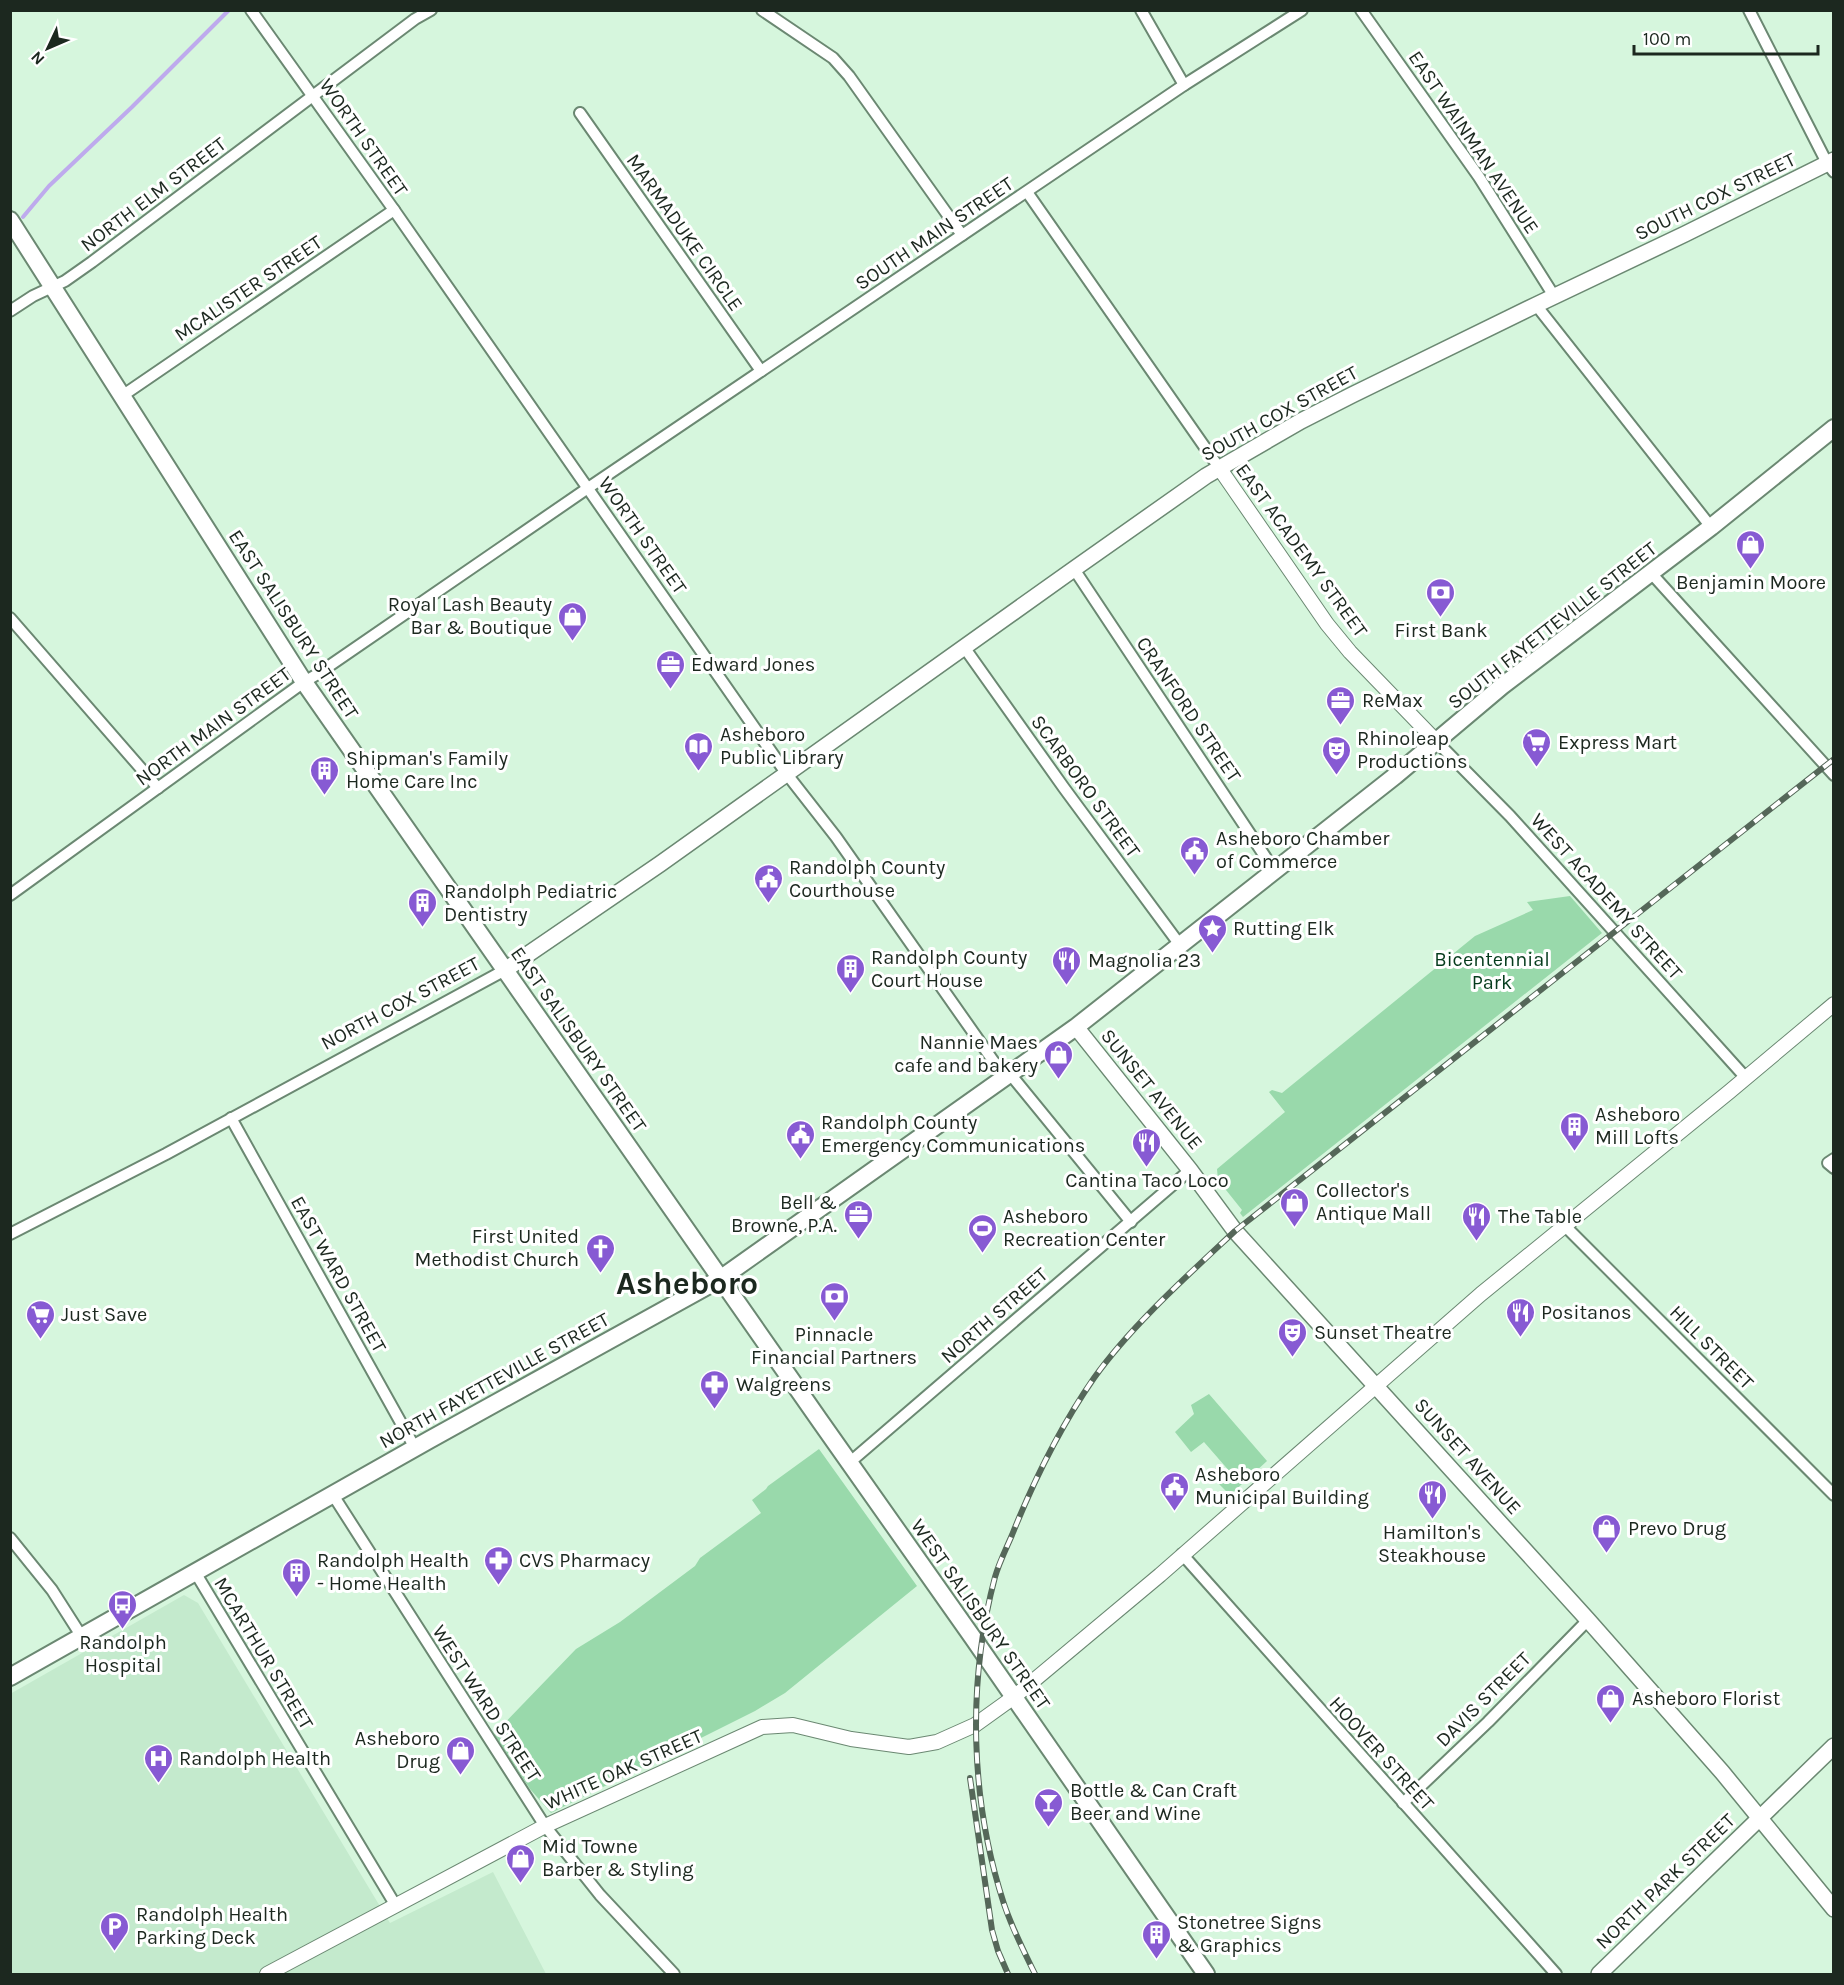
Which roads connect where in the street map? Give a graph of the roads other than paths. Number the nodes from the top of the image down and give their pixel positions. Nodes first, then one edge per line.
1 (251, 10) edge
2 (431, 10) edge
3 (762, 10) edge
4 (1140, 10) edge
5 (1302, 10) edge
6 (1361, 10) edge
7 (1749, 10) edge
8 (1184, 85) junction
9 (313, 97) junction
10 (580, 113) dead end
11 (1831, 165) edge
12 (1027, 192) junction
13 (394, 210) junction
14 (10, 220) edge
15 (963, 235) junction
16 (53, 286) junction
17 (1554, 296) junction
18 (1536, 305) junction
19 (10, 311) edge
20 (761, 371) junction
21 (122, 396) junction
22 (1833, 428) edge
23 (1220, 469) junction
24 (588, 488) junction
25 (1711, 527) junction
26 (1074, 569) junction
27 (1651, 573) junction
28 (10, 618) edge
29 (964, 647) junction
30 (304, 682) junction
31 (1437, 742) junction
32 (786, 773) junction
33 (1833, 776) edge
34 (158, 788) junction
35 (1274, 870) junction
36 (10, 895) edge
37 (1180, 945) junction
38 (505, 970) junction
39 (1833, 1004) edge
40 (1076, 1027) junction
41 (1011, 1075) junction
42 (1746, 1078) junction
43 (231, 1118) junction
44 (1190, 1170) junction
45 (1131, 1222) junction
46 (1564, 1226) junction
47 (10, 1234) edge
48 (720, 1279) junction
49 (1376, 1385) junction
50 (416, 1448) junction
51 (849, 1463) junction
52 (333, 1495) junction
53 (1833, 1495) edge
54 (10, 1538) edge
55 (1182, 1554) junction
56 (195, 1572) junction
57 (1588, 1620) junction
58 (82, 1637) junction
59 (10, 1677) edge
60 (1014, 1697) junction
61 (1833, 1746) edge
62 (1403, 1803) junction
63 (1760, 1817) junction
64 (545, 1826) junction
65 (396, 1906) junction
66 (1833, 1909) edge
67 (267, 1974) edge
68 (674, 1974) edge
69 (1204, 1974) edge
70 (1556, 1974) edge
71 (1599, 1974) edge

1 - 9 street, WORTH STREET
2 - 9 street, NORTH ELM STREET
3 - 15 street
4 - 8 street
5 - 8 street, SOUTH MAIN STREET
6 - 17 street, EAST WAINMAN AVENUE
7 - 11 street
8 - 12 street, SOUTH MAIN STREET
9 - 13 street, WORTH STREET
9 - 16 street, NORTH ELM STREET
10 - 20 street, MARMADUKE CIRCLE
11 - 17 main road, SOUTH COX STREET
12 - 15 street, SOUTH MAIN STREET
12 - 23 street, EAST ACADEMY STREET
13 - 21 street, MCALISTER STREET
13 - 24 street, WORTH STREET
14 - 16 main road, EAST SALISBURY STREET
15 - 20 street, SOUTH MAIN STREET
16 - 19 street, NORTH ELM STREET
16 - 21 main road, EAST SALISBURY STREET
17 - 18 main road, SOUTH COX STREET
18 - 23 main road, SOUTH COX STREET
18 - 25 street
20 - 24 street, SOUTH MAIN STREET
21 - 30 main road, EAST SALISBURY STREET
22 - 25 main road, SOUTH FAYETTEVILLE STREET
23 - 26 main road, SOUTH COX STREET
23 - 31 street, EAST ACADEMY STREET
24 - 30 street, NORTH MAIN STREET
24 - 32 street, WORTH STREET
25 - 27 main road, SOUTH FAYETTEVILLE STREET
26 - 29 main road, SOUTH COX STREET
26 - 35 street, CRANFORD STREET
27 - 31 main road, SOUTH FAYETTEVILLE STREET
27 - 33 street
28 - 34 street
29 - 32 main road, SOUTH COX STREET
29 - 37 street, SCARBORO STREET
30 - 34 street, NORTH MAIN STREET
30 - 38 main road, EAST SALISBURY STREET
31 - 35 main road, SOUTH FAYETTEVILLE STREET
31 - 42 street, WEST ACADEMY STREET
32 - 38 main road, NORTH COX STREET
32 - 41 street, WORTH STREET
34 - 36 street, NORTH MAIN STREET
35 - 37 main road, SOUTH FAYETTEVILLE STREET
37 - 40 main road, SOUTH FAYETTEVILLE STREET
38 - 43 street, NORTH COX STREET
38 - 48 main road, EAST SALISBURY STREET
39 - 42 street, WHITE OAK STREET
40 - 41 main road, SOUTH FAYETTEVILLE STREET
40 - 44 main road, SUNSET AVENUE
41 - 45 street, WORTH STREET
41 - 48 main road, NORTH FAYETTEVILLE STREET
42 - 46 street, WHITE OAK STREET
43 - 47 street, NORTH COX STREET
43 - 50 street, EAST WARD STREET
44 - 45 street, NORTH STREET
44 - 49 main road, SUNSET AVENUE
45 - 51 street, NORTH STREET
46 - 49 street, WHITE OAK STREET
46 - 53 street, HILL STREET
48 - 50 main road, NORTH FAYETTEVILLE STREET
48 - 51 main road, WEST SALISBURY STREET
49 - 55 street, WHITE OAK STREET
49 - 57 main road, SUNSET AVENUE
50 - 52 main road, NORTH FAYETTEVILLE STREET
51 - 60 main road, WEST SALISBURY STREET
52 - 56 main road, NORTH FAYETTEVILLE STREET
52 - 64 street, WEST WARD STREET
54 - 58 street
55 - 60 street, WHITE OAK STREET
55 - 62 street, HOOVER STREET
56 - 58 main road, NORTH FAYETTEVILLE STREET
56 - 65 street, MCARTHUR STREET
57 - 62 street, DAVIS STREET
57 - 63 main road, SUNSET AVENUE
58 - 59 main road, NORTH FAYETTEVILLE STREET
60 - 64 street, WHITE OAK STREET
60 - 69 main road, WEST SALISBURY STREET
61 - 63 main road, NORTH PARK STREET
62 - 70 street, HOOVER STREET
63 - 66 main road, SUNSET AVENUE
63 - 71 main road, NORTH PARK STREET
64 - 65 street, WHITE OAK STREET
64 - 68 street, WEST WARD STREET
65 - 67 street, WHITE OAK STREET

